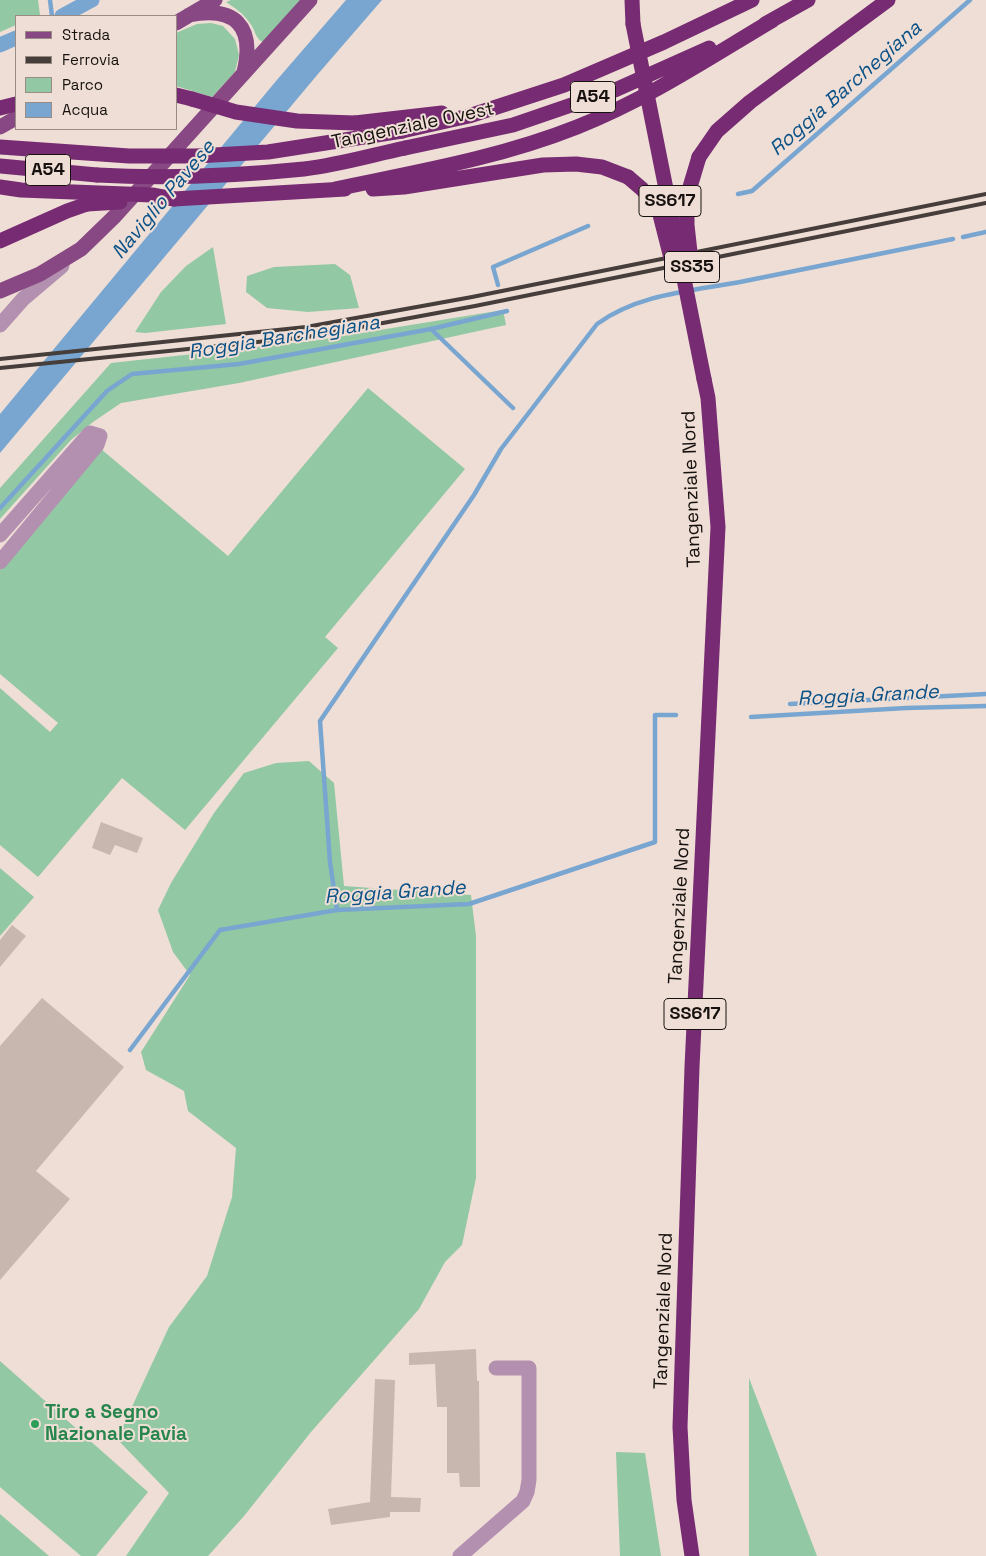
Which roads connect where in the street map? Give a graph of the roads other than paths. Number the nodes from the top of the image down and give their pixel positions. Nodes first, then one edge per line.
1 (215, 0) edge
2 (310, 0) edge
3 (632, 0) edge
4 (746, 0) edge
5 (752, 0) edge
6 (808, 0) edge
7 (888, 0) edge
8 (717, 18) junction
9 (183, 19) edge
10 (773, 20) junction
11 (244, 72) junction
12 (178, 96) edge
13 (513, 100) junction
14 (15, 104) edge
15 (0, 108) edge
16 (15, 119) edge
17 (0, 127) edge
18 (0, 147) edge
19 (0, 166) edge
20 (0, 187) edge
21 (335, 189) junction
22 (174, 200) junction
23 (0, 241) edge
24 (81, 249) junction
25 (0, 290) edge
26 (0, 325) edge
27 (704, 379) junction
28 (0, 535) edge
29 (0, 562) edge
30 (496, 1368) dead end
31 (460, 1556) edge
32 (692, 1556) edge

1 - 9 main road
2 - 11 main road
3 - 27 highway, SS617, bridge
4 - 8 highway
5 - 8 highway, Tangenziale Ovest / A54
6 - 10 highway, Tangenziale Ovest / A54
7 - 27 highway, SS35, bridge
8 - 13 highway, Tangenziale Ovest / A54
9 - 11 main road
10 - 19 highway, Tangenziale Ovest / A54, bridge
10 - 21 highway
11 - 24 main road
12 - 13 highway, bridge
13 - 18 highway, Tangenziale Ovest / A54, bridge
14 - 15 highway
16 - 17 main road
20 - 22 highway, bridge
21 - 22 highway
21 - 27 highway, bridge
22 - 23 highway, bridge
24 - 25 main road
24 - 26 street
27 - 32 highway, Tangenziale Nord / SS617
28 - 29 street
30 - 31 street

